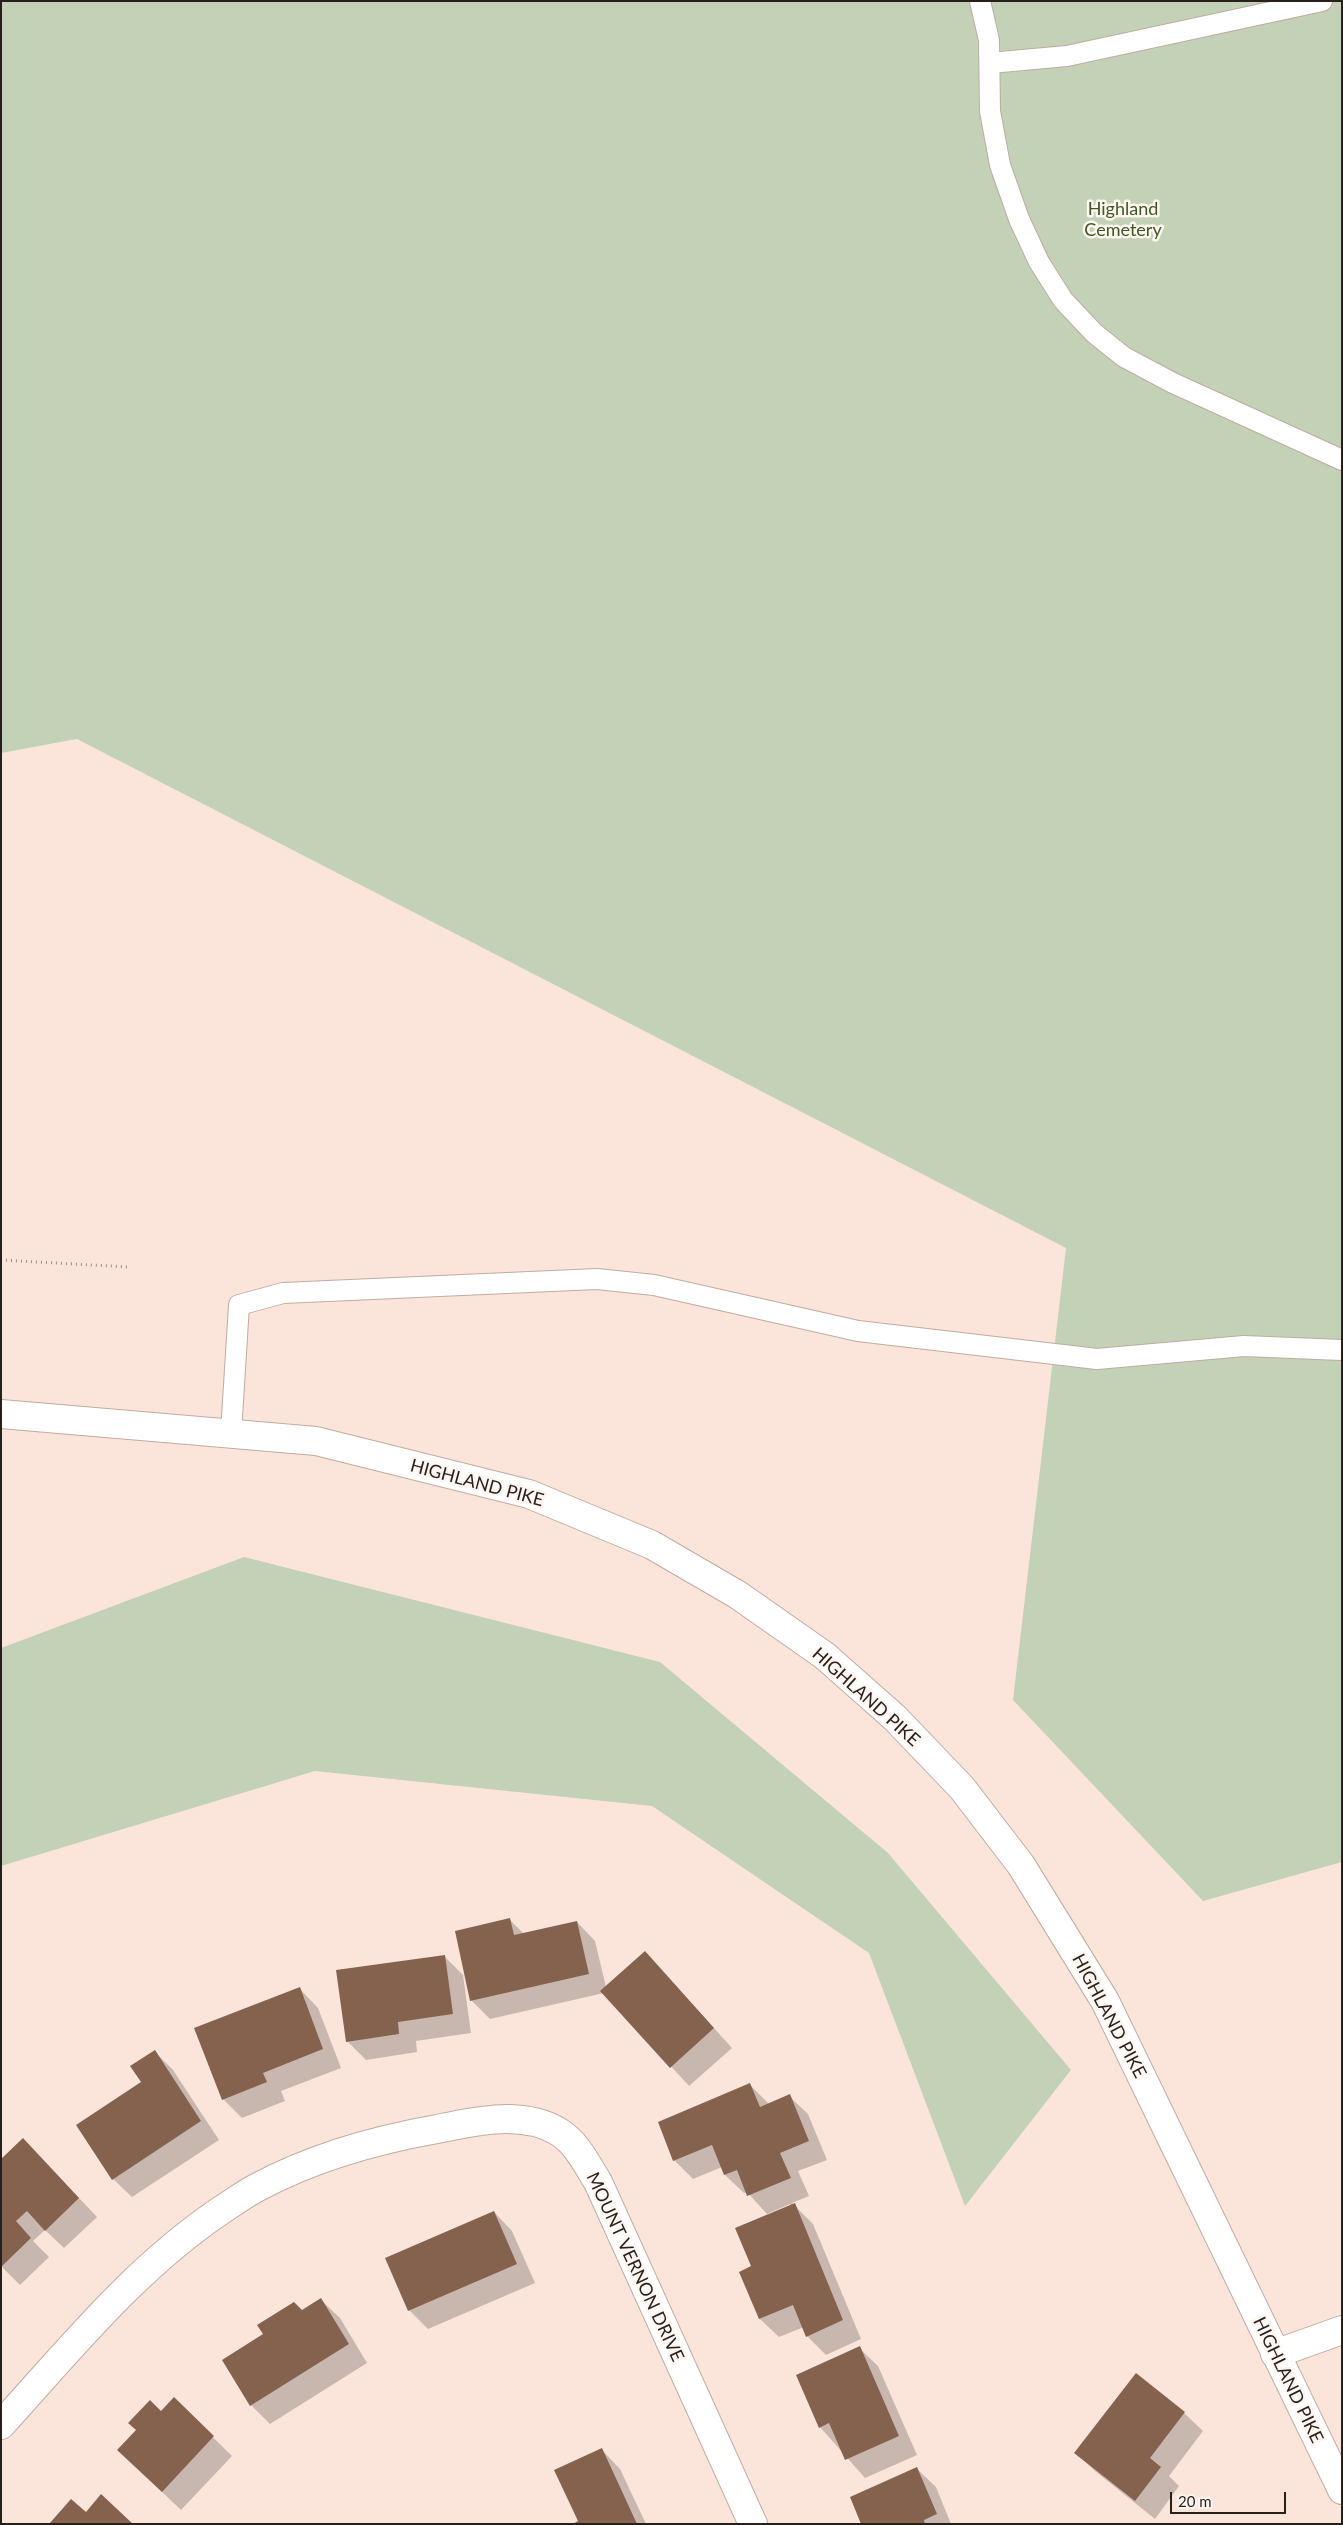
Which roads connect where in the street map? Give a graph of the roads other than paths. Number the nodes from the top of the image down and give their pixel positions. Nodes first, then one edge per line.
1 (980, 1) edge
2 (1322, 1) edge
3 (990, 63) junction
4 (1342, 460) edge
5 (1342, 1350) edge
6 (1, 1414) edge
7 (231, 1433) junction
8 (1342, 2330) edge
9 (1275, 2354) junction
10 (1, 2425) edge
11 (1342, 2490) edge
12 (753, 2524) edge

1 - 3 lane
2 - 3 lane
3 - 4 lane
5 - 7 lane
6 - 7 main road, HIGHLAND PIKE
7 - 9 main road, HIGHLAND PIKE
8 - 9 main road
9 - 11 main road, HIGHLAND PIKE
10 - 12 main road, MOUNT VERNON DRIVE

